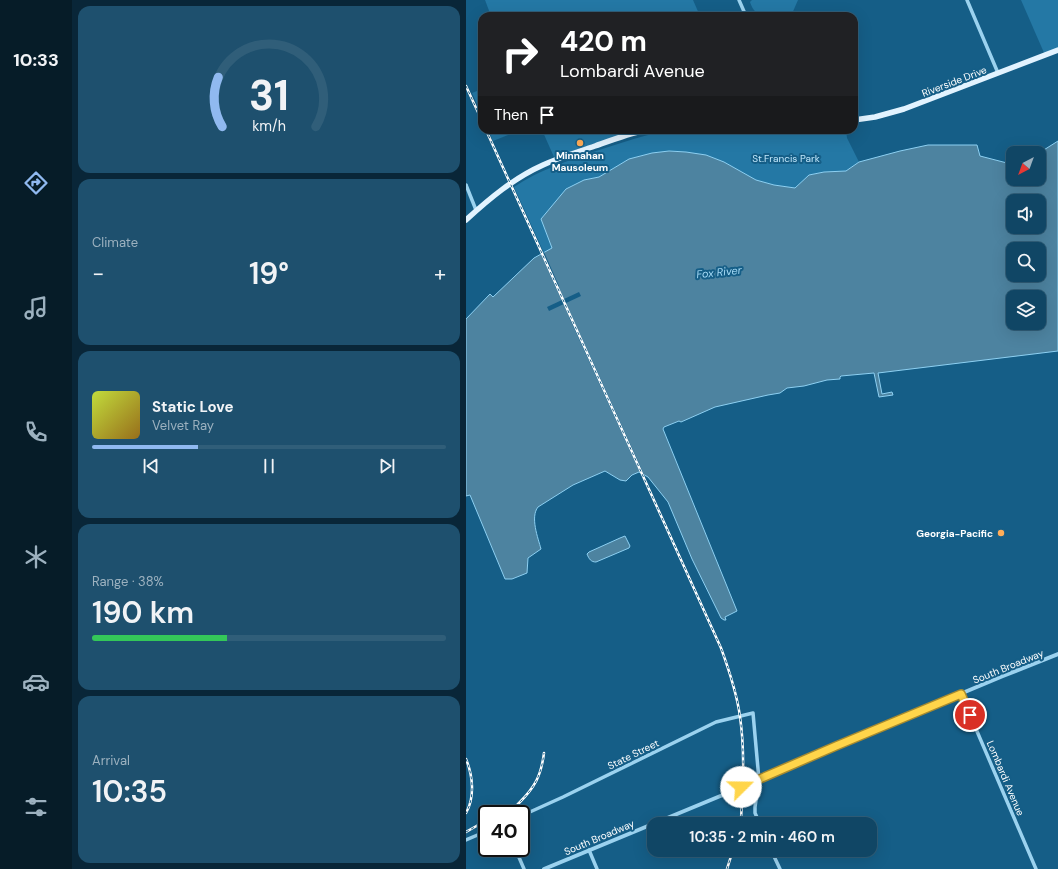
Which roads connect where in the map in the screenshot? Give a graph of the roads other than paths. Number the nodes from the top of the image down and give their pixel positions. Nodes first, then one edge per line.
1 (739, 0) edge
2 (967, 0) edge
3 (744, 12) edge
4 (1058, 50) edge
5 (998, 73) junction
6 (858, 119) edge
7 (630, 134) edge
8 (466, 185) edge
9 (476, 210) junction
10 (466, 220) edge
11 (1058, 654) edge
12 (961, 694) junction
13 (758, 780) junction
14 (530, 812) edge
15 (757, 817) edge
16 (478, 835) edge
17 (466, 840) edge
18 (589, 850) junction
19 (519, 857) edge
20 (774, 857) edge
21 (524, 869) edge
22 (544, 869) edge
23 (597, 869) edge
24 (780, 869) edge
25 (1036, 869) edge

1 - 3 street
2 - 5 street
4 - 5 main road, Riverside Drive
5 - 6 main road, Riverside Drive
7 - 9 main road
8 - 9 street
9 - 10 main road
11 - 12 street, South Broadway
12 - 13 street, South Broadway
12 - 25 street, Lombardi Avenue
13 - 14 street, State Street
13 - 15 street
13 - 18 street, South Broadway
16 - 17 street
18 - 22 street, South Broadway
18 - 23 street
19 - 21 street
20 - 24 street

